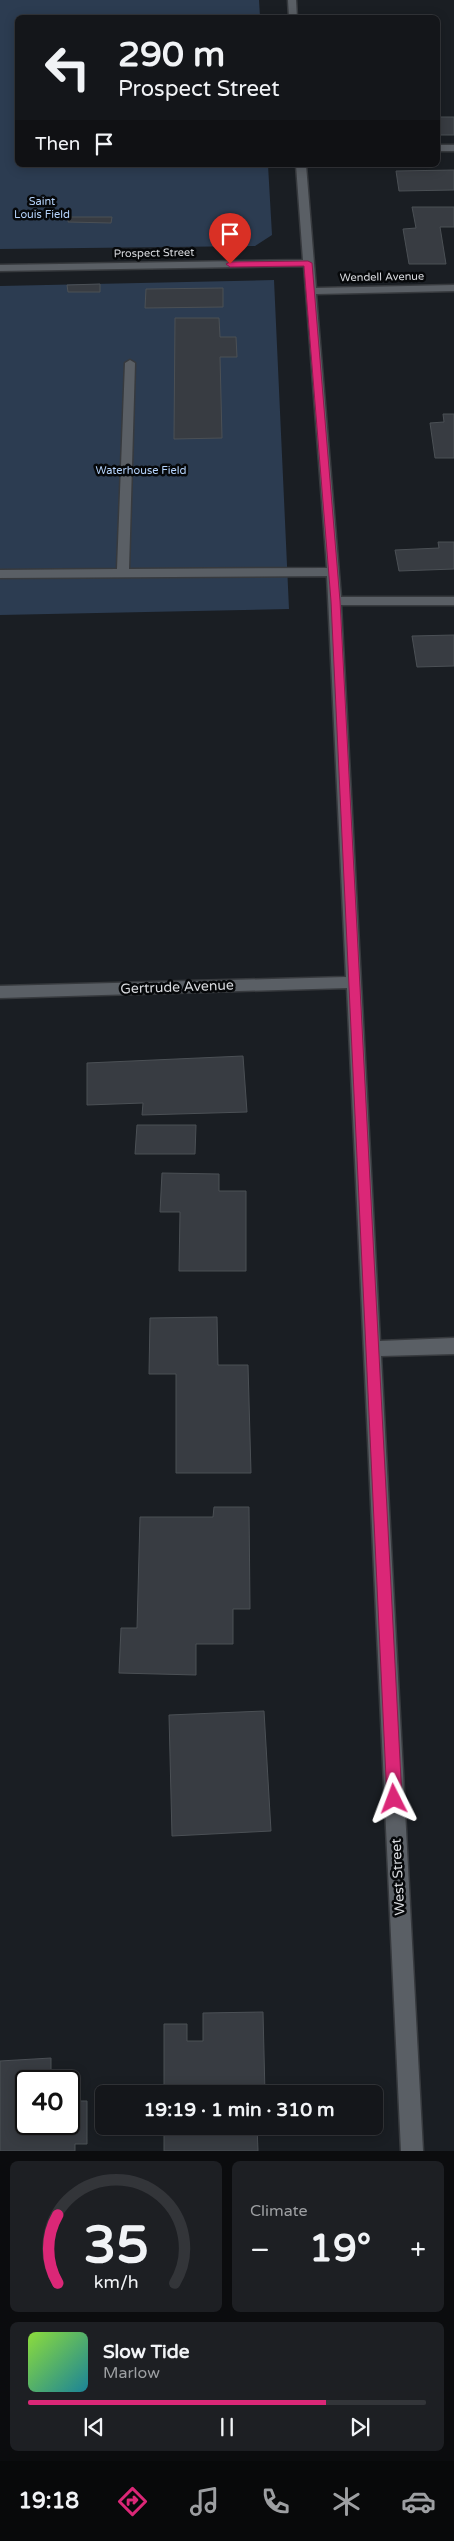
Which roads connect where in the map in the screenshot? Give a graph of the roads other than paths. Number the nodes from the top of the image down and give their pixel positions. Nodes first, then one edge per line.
1 (292, 0) edge
2 (293, 15) edge
3 (440, 148) edge
4 (454, 148) edge
5 (301, 167) edge
6 (308, 263) junction
7 (0, 268) edge
8 (454, 288) edge
9 (310, 291) junction
10 (130, 363) dead end
11 (333, 572) junction
12 (0, 574) edge
13 (123, 574) junction
14 (454, 600) edge
15 (335, 601) junction
16 (354, 982) junction
17 (0, 992) edge
18 (454, 1346) edge
19 (372, 1349) junction
20 (412, 2151) edge

1 - 2 street
3 - 4 street
5 - 6 street, West Street
6 - 7 street, Prospect Street
6 - 9 street, West Street
8 - 9 street, Wendell Avenue
9 - 11 street, West Street
10 - 13 street
11 - 13 street
11 - 15 street, West Street
12 - 13 street
14 - 15 street
15 - 16 street, West Street
16 - 17 street, Gertrude Avenue
16 - 19 street, West Street
18 - 19 street
19 - 20 street, West Street

